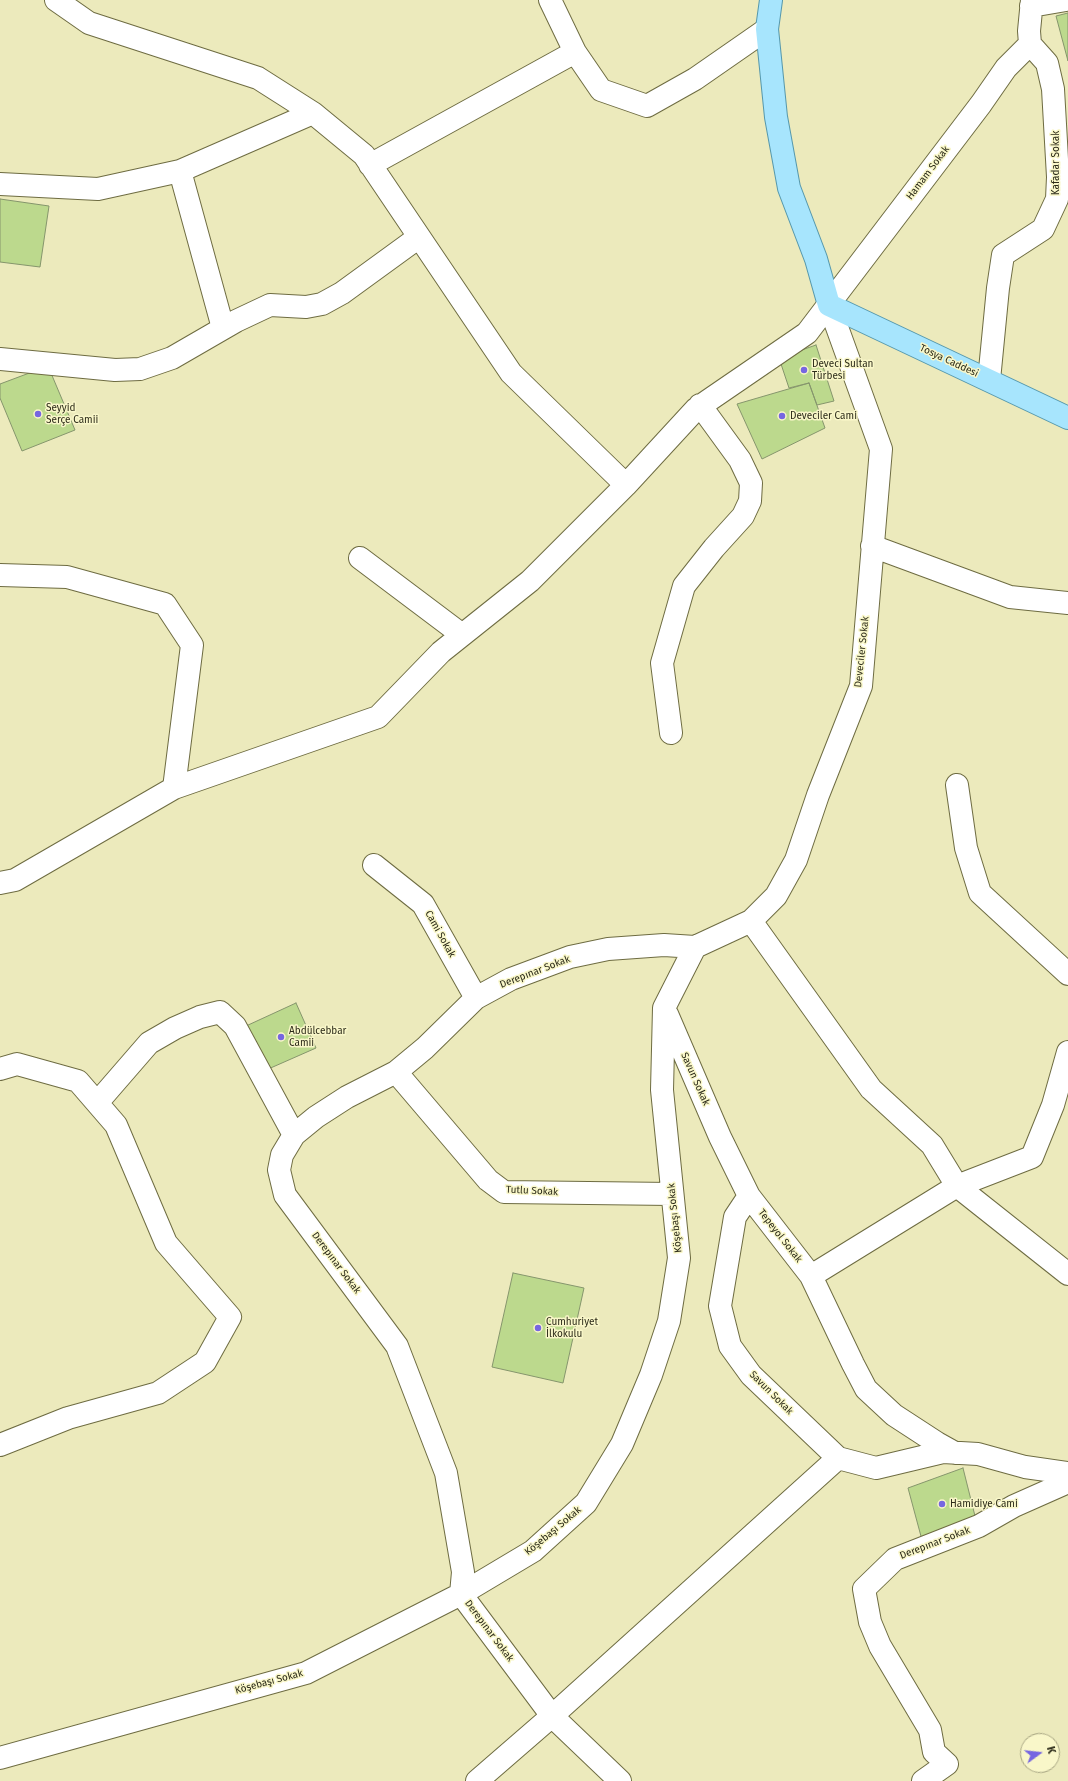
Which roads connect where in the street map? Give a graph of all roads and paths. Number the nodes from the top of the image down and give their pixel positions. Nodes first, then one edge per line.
1 (56, 0) edge
2 (550, 0) edge
3 (771, 0) edge
4 (1066, 0) edge
5 (1032, 3) edge
6 (767, 29) junction
7 (1030, 44) junction
8 (575, 52) junction
9 (313, 113) junction
10 (370, 165) junction
11 (180, 171) junction
12 (0, 184) edge
13 (419, 237) junction
14 (829, 305) junction
15 (224, 328) junction
16 (0, 359) edge
17 (989, 380) junction
18 (700, 405) junction
19 (1068, 418) edge
20 (626, 485) junction
21 (872, 546) junction
22 (360, 558) dead end
23 (0, 575) edge
24 (1068, 603) edge
25 (461, 634) junction
26 (671, 733) dead end
27 (957, 785) dead end
28 (174, 788) junction
29 (374, 864) dead end
30 (0, 883) edge
31 (751, 920) junction
32 (695, 947) junction
33 (1068, 974) edge
34 (476, 998) junction
35 (664, 1008) junction
36 (1068, 1052) edge
37 (0, 1069) edge
38 (396, 1072) junction
39 (97, 1103) junction
40 (294, 1135) junction
41 (957, 1186) junction
42 (672, 1194) junction
43 (749, 1196) junction
44 (1068, 1274) edge
45 (811, 1276) junction
46 (0, 1445) edge
47 (955, 1453) junction
48 (838, 1458) junction
49 (1068, 1473) edge
50 (1068, 1482) edge
51 (461, 1594) junction
52 (552, 1716) junction
53 (0, 1758) edge
54 (477, 1781) edge
55 (620, 1781) edge
56 (923, 1781) edge

1 - 9 street
2 - 8 street
3 - 6 main road
4 - 5 street
5 - 7 street
6 - 8 street
6 - 14 main road
7 - 14 street, Hamam Sokak
7 - 17 street, Kafadar Sokak
8 - 10 street
9 - 10 street
9 - 11 street
10 - 13 street
11 - 12 street
11 - 15 street
13 - 15 street
13 - 20 street
14 - 17 main road, Tosya Caddesi
14 - 18 street, Hamam Sokak
14 - 21 street, Deveciler Sokak
15 - 16 street
17 - 19 main road, Tosya Caddesi
18 - 20 street, Hamam Sokak
18 - 26 street
20 - 25 street, Hamam Sokak
21 - 24 street
21 - 31 street, Deveciler Sokak
22 - 25 street
23 - 28 street
25 - 28 street, Hamam Sokak
27 - 33 street
28 - 30 street, Hamam Sokak
29 - 34 street, Cami Sokak
31 - 32 street, Deveciler Sokak
31 - 41 street
32 - 34 street, Derepınar Sokak
32 - 35 street, Köşebaşı Sokak
34 - 38 street, Derepınar Sokak
35 - 42 street, Köşebaşı Sokak
35 - 43 street, Savun Sokak
36 - 41 street
37 - 39 street
38 - 40 street, Derepınar Sokak
38 - 42 street, Tutlu Sokak
39 - 40 street
39 - 46 street
40 - 51 street, Derepınar Sokak
41 - 44 street
41 - 45 street
42 - 51 street, Köşebaşı Sokak
43 - 45 street, Tepeyol Sokak
43 - 48 street, Savun Sokak
45 - 47 street, Tepeyol Sokak
47 - 48 street, Savun Sokak
47 - 49 street, Savun Sokak
48 - 52 street
50 - 56 street, Derepınar Sokak
51 - 52 street, Derepınar Sokak
51 - 53 street, Köşebaşı Sokak
52 - 54 street
52 - 55 street, Derepınar Sokak

